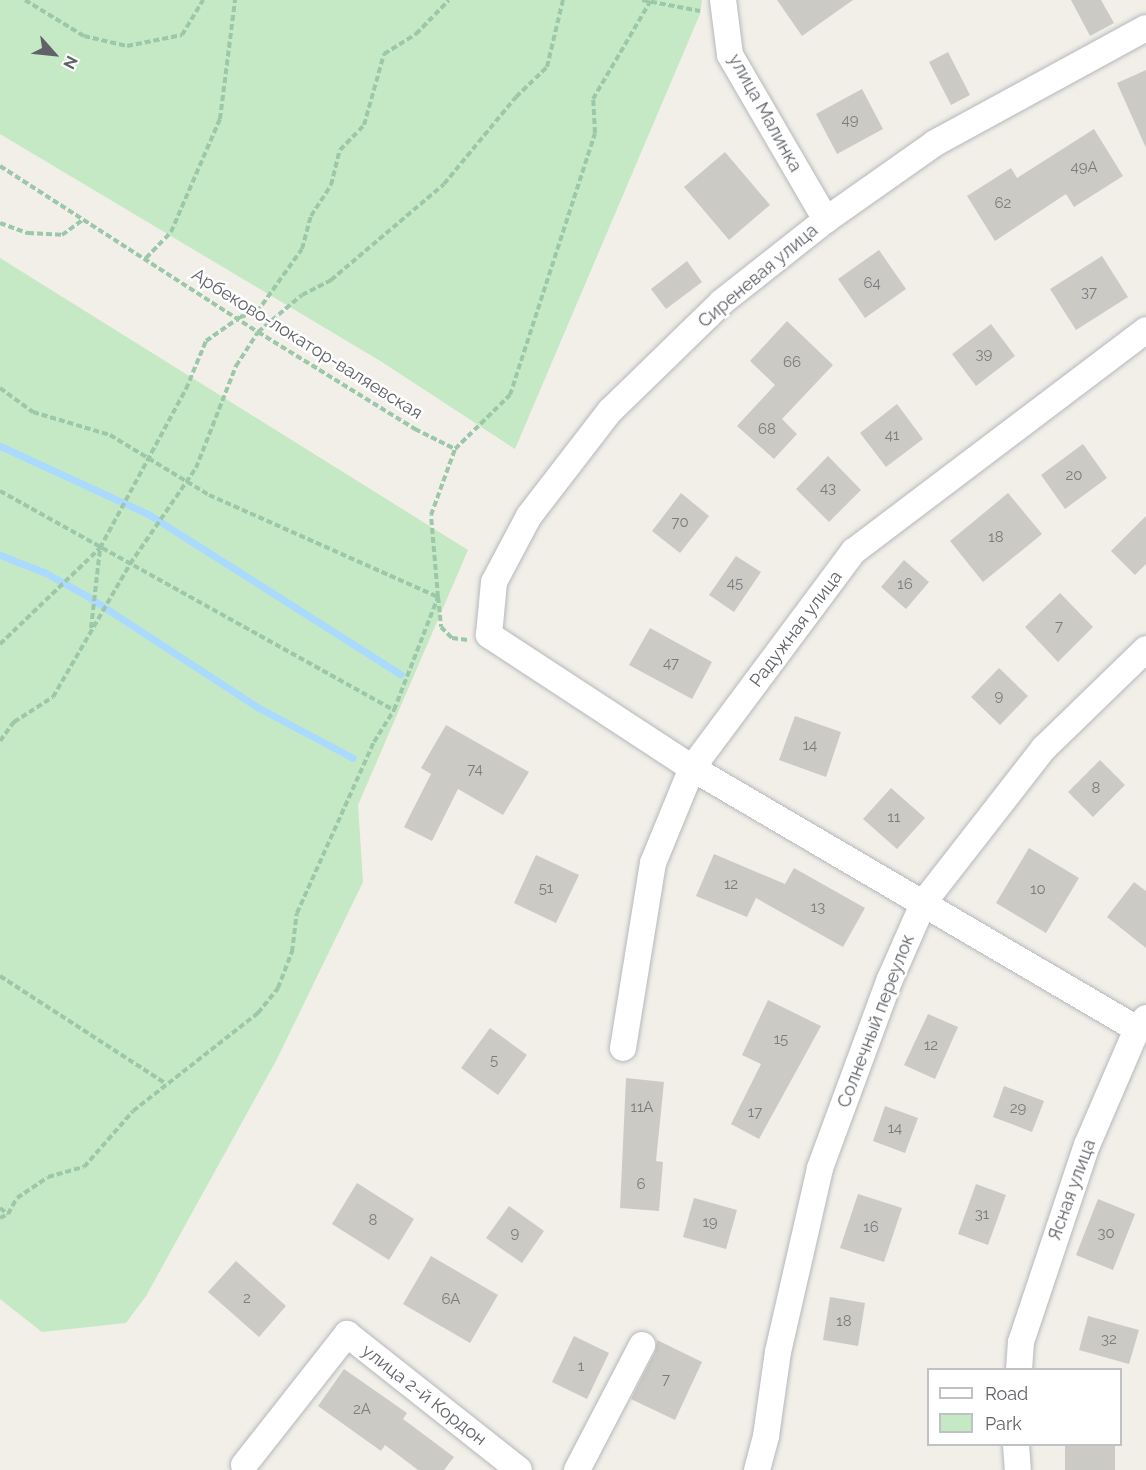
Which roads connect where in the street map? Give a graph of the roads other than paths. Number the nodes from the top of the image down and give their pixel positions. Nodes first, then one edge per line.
1 (724, 6) edge
2 (1146, 28) edge
3 (826, 220) junction
4 (1146, 330) edge
5 (1146, 649) edge
6 (692, 768) junction
7 (924, 902) junction
8 (1142, 1023) edge
9 (622, 1048) dead end
10 (642, 1345) dead end
11 (1019, 1368) edge
12 (1016, 1446) edge
13 (244, 1466) dead end
14 (519, 1470) edge
15 (578, 1470) edge
16 (757, 1470) edge
17 (1018, 1470) edge

1 - 3 street, улица Малинка
2 - 3 street, Сиреневая улица
3 - 6 street, Сиреневая улица
4 - 6 street, Радужная улица
5 - 7 street, Солнечный переулок
6 - 7 street
6 - 9 street, Радужная улица
7 - 8 street
7 - 16 street, Солнечный переулок
8 - 11 street, Ясная улица
10 - 15 street
12 - 17 street
13 - 14 street, улица 2-й Кордон

